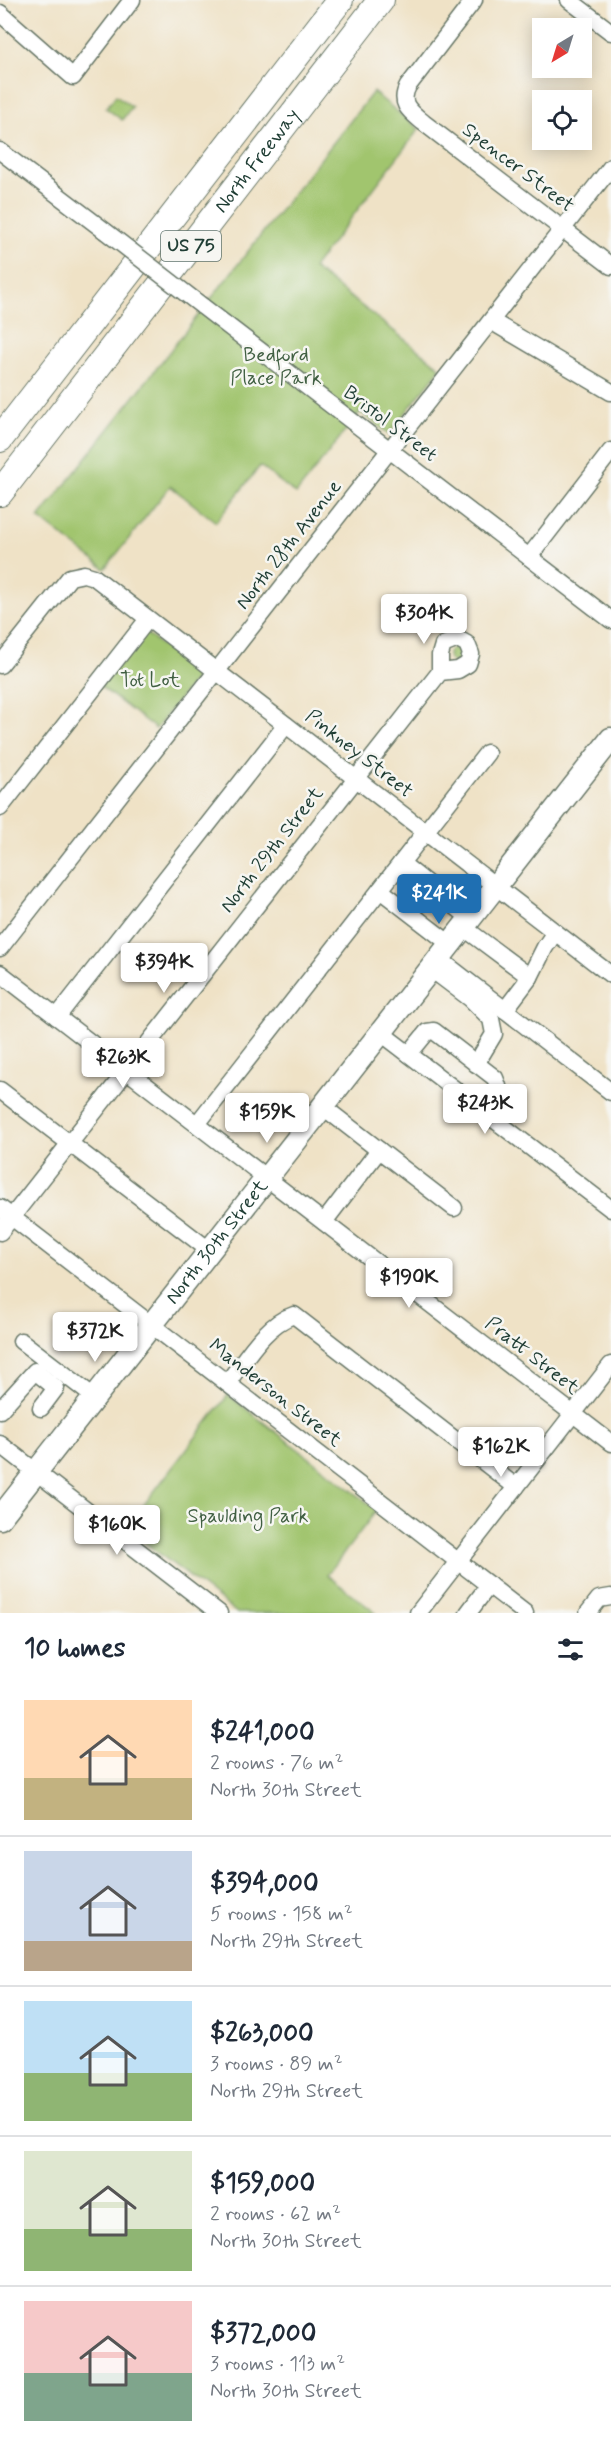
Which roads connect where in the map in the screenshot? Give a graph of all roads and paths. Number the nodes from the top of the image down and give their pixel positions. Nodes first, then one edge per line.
1 (132, 0) edge
2 (340, 0) edge
3 (381, 0) edge
4 (474, 0) edge
5 (569, 0) edge
6 (0, 13) edge
7 (611, 32) edge
8 (0, 151) edge
9 (611, 167) edge
10 (563, 229) junction
11 (611, 266) edge
12 (491, 321) junction
13 (611, 392) edge
14 (0, 440) edge
15 (390, 451) junction
16 (611, 451) edge
17 (0, 493) edge
18 (529, 557) junction
19 (148, 619) junction
20 (611, 620) edge
21 (0, 665) edge
22 (217, 671) junction
23 (440, 672) dead end
24 (286, 725) junction
25 (611, 740) edge
26 (488, 753) dead end
27 (356, 778) junction
28 (0, 808) edge
29 (425, 832) junction
30 (401, 863) junction
31 (495, 886) junction
32 (380, 890) junction
33 (555, 932) junction
34 (450, 943) junction
35 (0, 948) edge
36 (0, 973) edge
37 (611, 975) edge
38 (530, 977) junction
39 (505, 1010) junction
40 (57, 1017) junction
41 (380, 1032) junction
42 (409, 1054) junction
43 (477, 1064) junction
44 (127, 1070) junction
45 (0, 1090) edge
46 (611, 1092) edge
47 (322, 1106) junction
48 (480, 1109) junction
49 (197, 1124) junction
50 (69, 1143) junction
51 (379, 1150) junction
52 (266, 1177) junction
53 (454, 1208) dead end
54 (611, 1209) edge
55 (6, 1213) edge
56 (324, 1222) junction
57 (0, 1232) edge
58 (209, 1250) junction
59 (151, 1325) junction
60 (21, 1341) dead end
61 (611, 1365) edge
62 (227, 1383) junction
63 (94, 1397) junction
64 (41, 1408) dead end
65 (0, 1410) edge
66 (573, 1414) junction
67 (611, 1443) edge
68 (0, 1444) edge
69 (37, 1472) junction
70 (516, 1487) junction
71 (0, 1518) edge
72 (459, 1561) junction
73 (489, 1585) junction
74 (611, 1597) edge
75 (525, 1612) edge
76 (219, 1613) edge
77 (418, 1613) edge
78 (468, 1613) edge
79 (588, 1613) edge

1 - 6 street
2 - 14 highway, North Freeway / US 75
3 - 17 highway, North Freeway / US 75
4 - 10 street, Spencer Street
5 - 7 street
8 - 15 street, Bristol Street, bridge
9 - 10 street, North 28th Avenue
10 - 11 street, Spencer Street
10 - 12 street, North 28th Avenue
12 - 13 street
12 - 15 street, North 28th Avenue
15 - 18 street, Bristol Street
15 - 22 street, North 28th Avenue
16 - 18 street
18 - 20 street, Bristol Street
19 - 21 street, Pinkney Street
19 - 22 street, Pinkney Street
19 - 28 street
22 - 24 street, Pinkney Street
22 - 35 street, North 28th Avenue
23 - 27 street, North 29th Street
24 - 27 street, Pinkney Street
24 - 40 street
25 - 31 main road, North 30th Street
26 - 29 street
27 - 29 street, Pinkney Street
27 - 44 street, North 29th Street
29 - 30 street
29 - 31 street, Pinkney Street
30 - 32 street
30 - 34 street
31 - 33 street, Pinkney Street
31 - 34 main road, North 30th Street
32 - 34 street
32 - 49 street
33 - 37 street, Pinkney Street
33 - 38 street
34 - 38 street
34 - 39 street
34 - 41 main road, North 30th Street
34 - 43 street
36 - 40 street, Pratt Street
38 - 39 street
39 - 46 street
40 - 44 street, Pratt Street
41 - 42 street
41 - 47 main road, North 30th Street
42 - 43 street
42 - 48 street
43 - 48 street
44 - 49 street, Pratt Street
44 - 50 street, North 29th Street
45 - 50 street
47 - 51 street
47 - 52 main road, North 30th Street
48 - 54 street
49 - 52 street, Pratt Street
50 - 55 street, North 29th Street
50 - 58 street
51 - 53 street
51 - 56 street
52 - 56 street, Pratt Street
52 - 58 main road, North 30th Street
55 - 57 street, North 29th Street
55 - 59 street, Manderson Street
56 - 66 street, Pratt Street
58 - 59 main road, North 30th Street
59 - 62 street, Manderson Street
59 - 63 main road, North 30th Street
60 - 63 street
61 - 66 street
62 - 70 street
62 - 72 street, Manderson Street
63 - 69 main road, North 30th Street
64 - 65 street
66 - 67 street, Pratt Street
66 - 70 street
68 - 69 street
69 - 71 main road, North 30th Street
69 - 76 street
70 - 72 street
72 - 73 street, Manderson Street
72 - 77 street
73 - 75 street, Manderson Street
73 - 78 street
74 - 79 street

